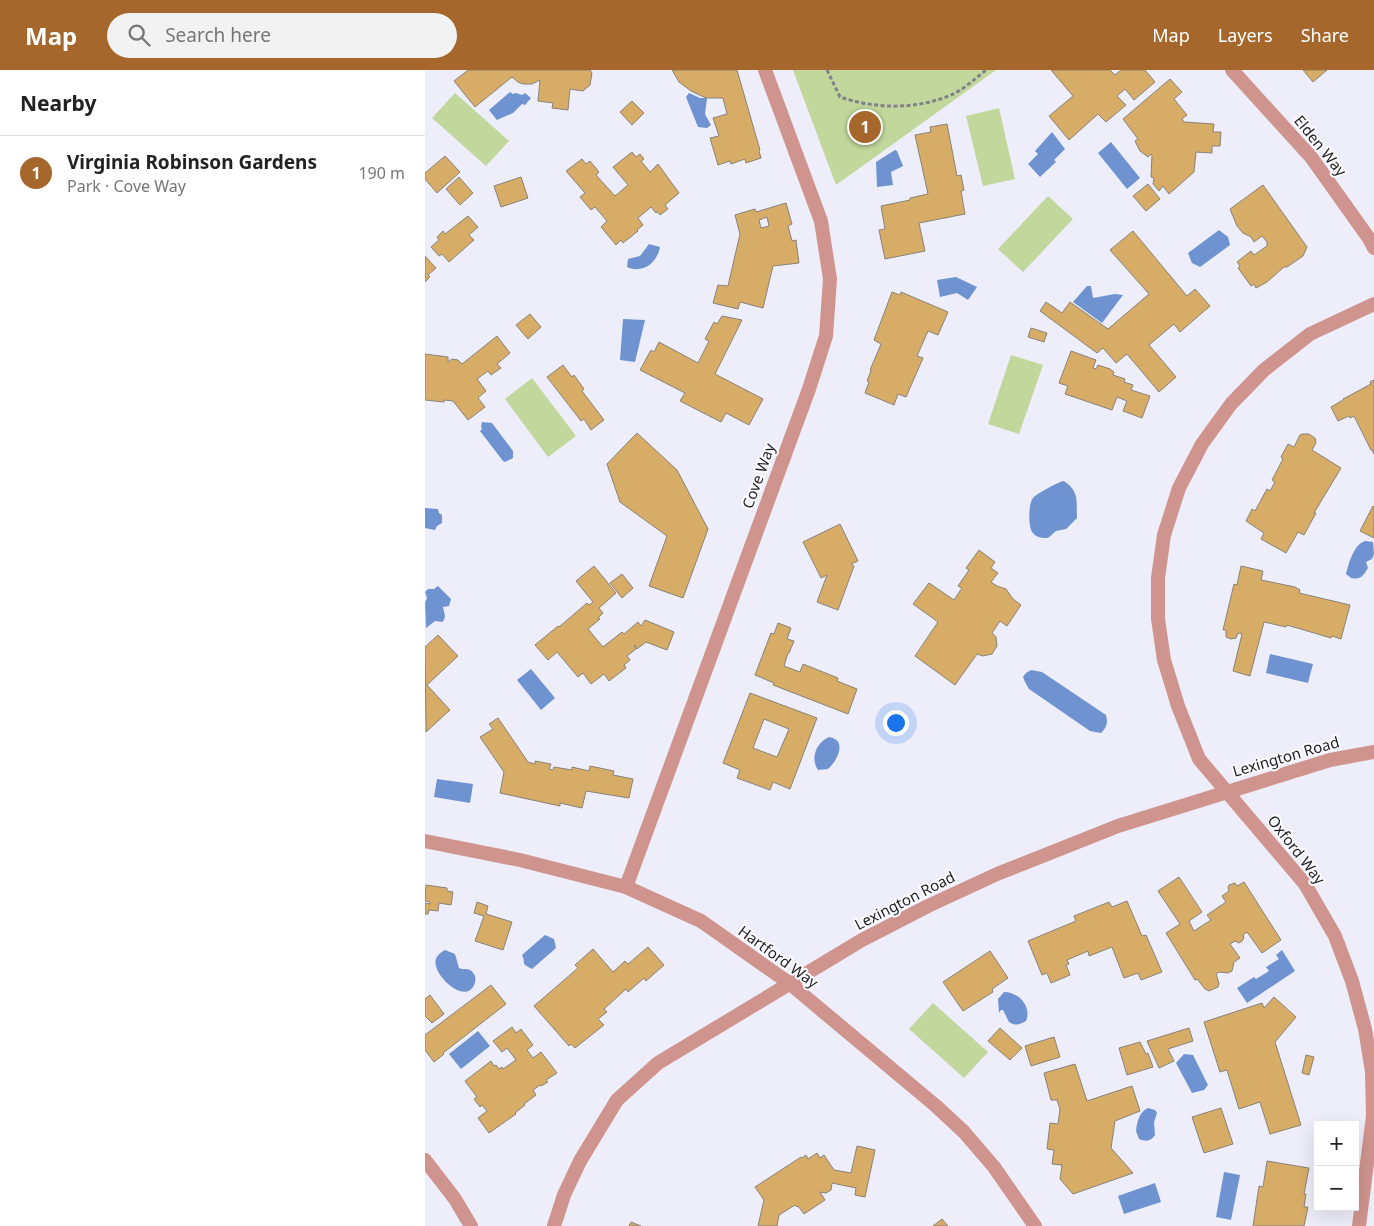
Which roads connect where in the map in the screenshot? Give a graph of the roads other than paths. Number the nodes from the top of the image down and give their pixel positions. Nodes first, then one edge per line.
1 (765, 70) edge
2 (1232, 70) edge
3 (1374, 248) edge
4 (1374, 304) edge
5 (1374, 752) edge
6 (1226, 791) junction
7 (425, 841) edge
8 (626, 887) junction
9 (789, 983) junction
10 (425, 1160) edge
11 (1365, 1218) edge
12 (471, 1226) edge
13 (554, 1226) edge
14 (1035, 1226) edge

1 - 8 street, Cove Way
2 - 3 street, Elden Way
4 - 6 street, Oxford Way
5 - 6 street, Lexington Road
6 - 9 street, Lexington Road
6 - 11 street, Oxford Way
7 - 8 street, Hartford Way
8 - 9 street, Hartford Way
9 - 13 street, Lexington Road
9 - 14 street, Hartford Way
10 - 12 street

